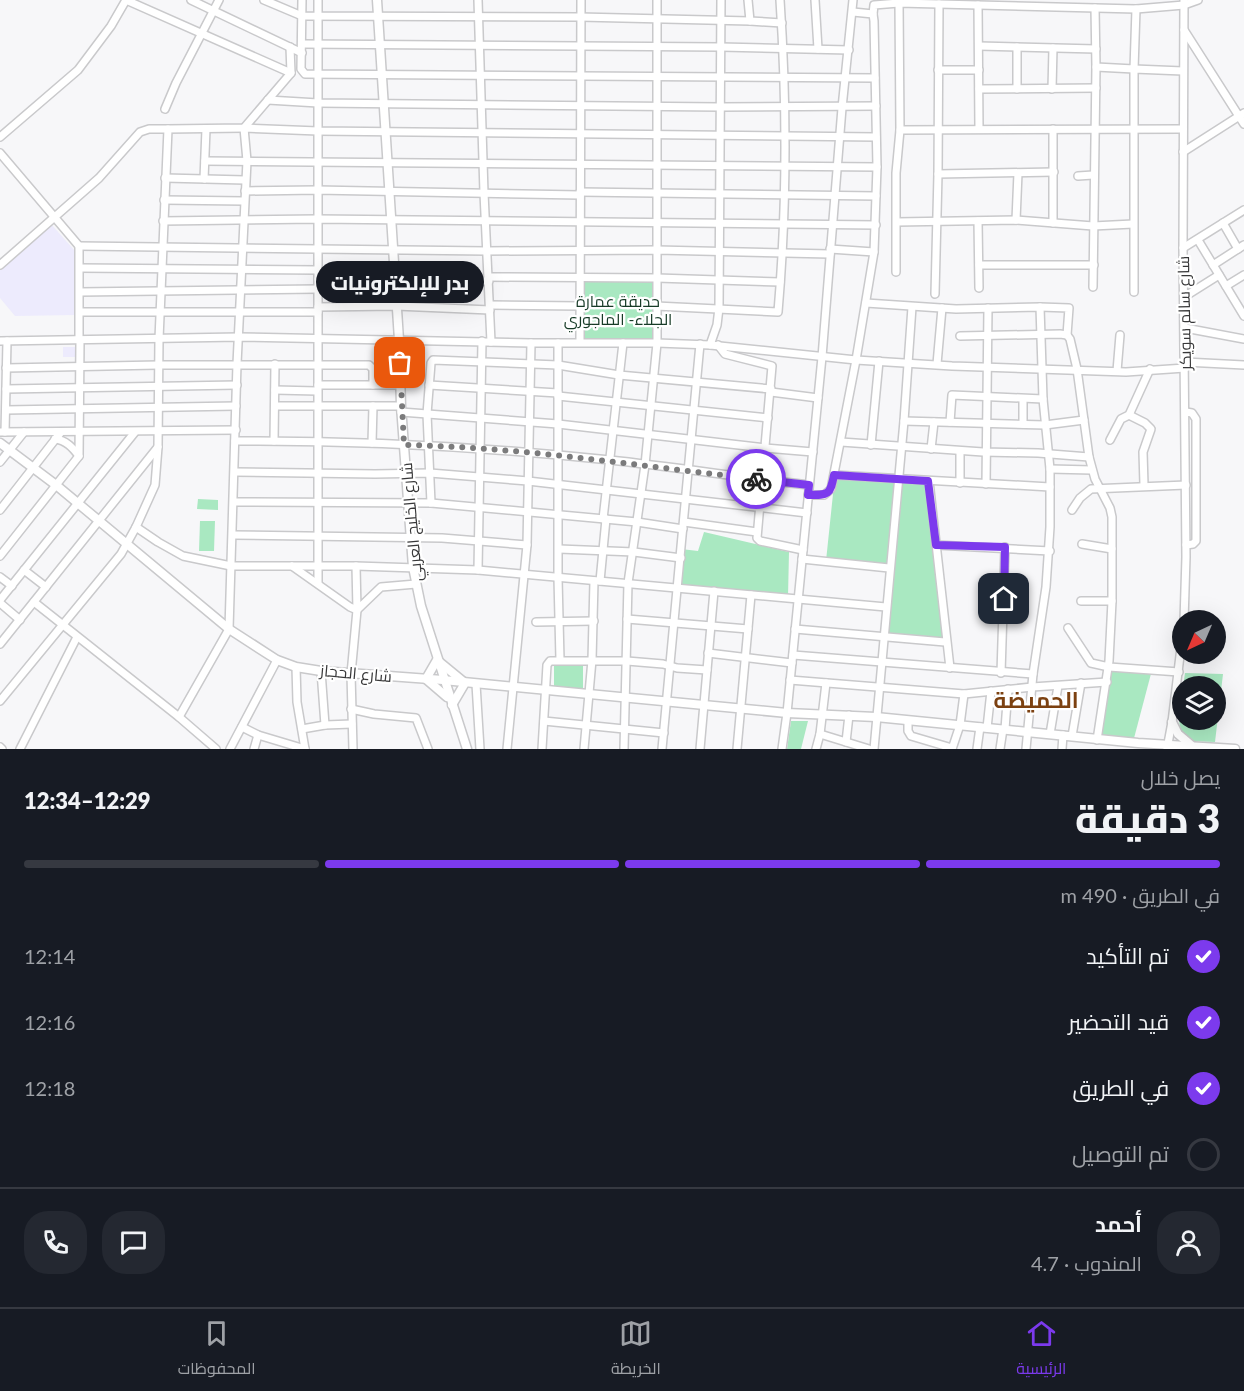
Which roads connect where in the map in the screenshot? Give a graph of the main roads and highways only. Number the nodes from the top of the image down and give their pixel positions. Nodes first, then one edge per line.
1 (377, 0) edge
2 (0, 443) edge
3 (437, 660) junction
4 (426, 679) junction
5 (443, 680) junction
6 (465, 683) junction
7 (451, 702) junction
8 (1177, 730) edge
9 (1149, 746) edge
10 (1167, 747) edge
11 (1194, 747) junction
12 (467, 749) edge
13 (1235, 749) edge

1 - 3 main road, شارع الخليج العربي
2 - 4 main road, شارع الحجاز
3 - 4 main road
3 - 5 main road, شارع الخليج العربي
3 - 6 main road
4 - 5 main road, شارع الحجاز
4 - 7 main road
5 - 6 main road, شارع الحجاز
5 - 7 main road, شارع الخليج العربي
6 - 7 main road
6 - 9 main road, شارع الحجاز
7 - 12 main road, شارع الخليج العربي
8 - 11 main road
9 - 10 main road, شارع الحجاز
10 - 11 main road, شارع الحجاز
11 - 13 main road, شارع الحجاز

